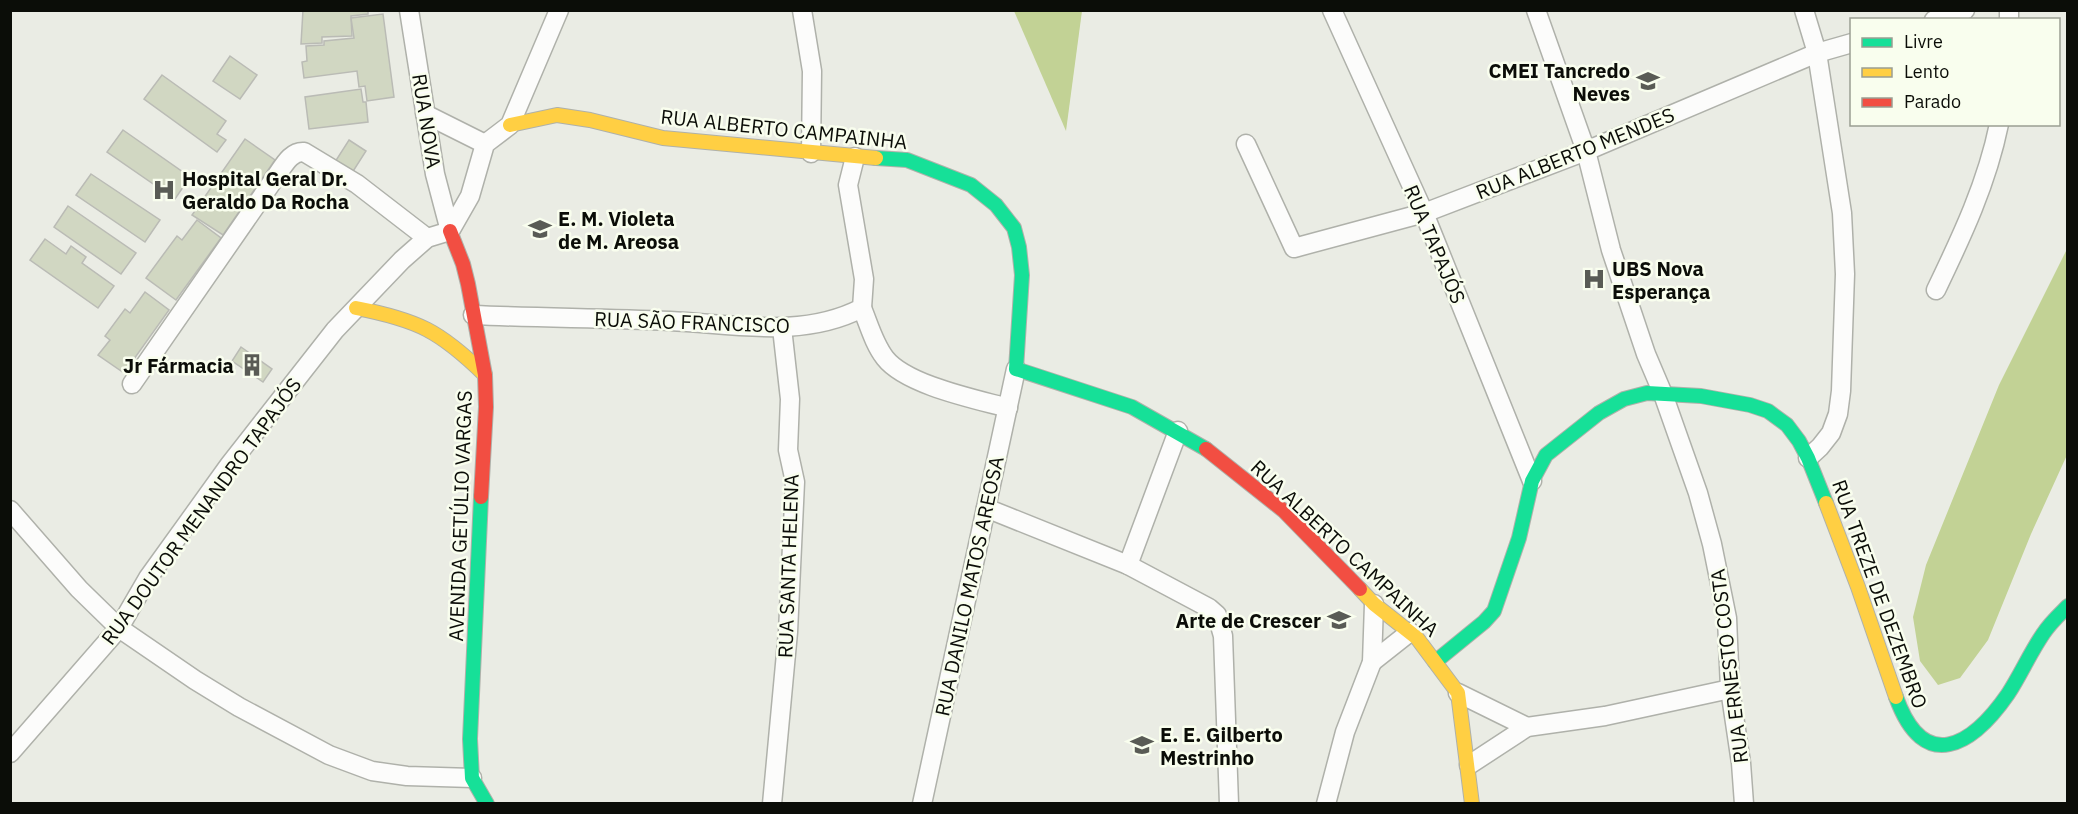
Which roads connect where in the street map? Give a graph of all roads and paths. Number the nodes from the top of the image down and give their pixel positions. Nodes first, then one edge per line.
1 (409, 10) edge
2 (559, 10) edge
3 (802, 10) edge
4 (1332, 10) edge
5 (1536, 10) edge
6 (1804, 10) edge
7 (1965, 10) edge
8 (1940, 18) edge
9 (1850, 43) edge
10 (1817, 53) junction
11 (426, 114) junction
12 (510, 125) junction
13 (1999, 126) edge
14 (486, 144) junction
15 (1246, 144) dead end
16 (1586, 151) junction
17 (811, 153) junction
18 (855, 157) junction
19 (1424, 213) junction
20 (450, 231) junction
21 (427, 238) junction
22 (1936, 290) dead end
23 (356, 308) junction
24 (862, 308) junction
25 (473, 315) junction
26 (782, 328) junction
27 (1016, 369) junction
28 (485, 375) junction
29 (132, 384) dead end
30 (1663, 394) junction
31 (1008, 408) junction
32 (1178, 431) junction
33 (1808, 458) junction
34 (1532, 481) junction
35 (986, 508) junction
36 (10, 510) edge
37 (1128, 565) junction
38 (1374, 604) junction
39 (2067, 606) edge
40 (119, 628) junction
41 (1410, 632) junction
42 (1435, 662) junction
43 (1372, 663) junction
44 (1730, 689) junction
45 (1458, 693) junction
46 (1527, 727) junction
47 (10, 753) edge
48 (1469, 765) junction
49 (472, 778) junction
50 (487, 804) edge
51 (772, 804) edge
52 (921, 804) edge
53 (1229, 804) edge
54 (1326, 804) edge
55 (1472, 804) edge
56 (1744, 804) edge

1 - 11 street, RUA NOVA
2 - 12 street
3 - 17 street
4 - 19 street, RUA TAPAJÓS
5 - 16 street, RUA ERNESTO COSTA
6 - 10 street
7 - 8 street
9 - 10 street, RUA ALBERTO MENDES
10 - 16 street, RUA ALBERTO MENDES
10 - 33 street
11 - 14 street
11 - 20 street, RUA NOVA
12 - 14 street
12 - 17 street, RUA ALBERTO CAMPAINHA
13 - 22 street
14 - 20 street
15 - 19 street, RUA ALBERTO MENDES
16 - 19 street, RUA ALBERTO MENDES
16 - 30 street, RUA ERNESTO COSTA
17 - 18 street, RUA ALBERTO CAMPAINHA
18 - 24 street
18 - 27 street, RUA ALBERTO CAMPAINHA
19 - 34 street, RUA TAPAJÓS
20 - 21 street, RUA DOUTOR MENANDRO TAPAJÓS
20 - 25 street, AVENIDA GETÚLIO VARGAS
21 - 23 street, RUA DOUTOR MENANDRO TAPAJÓS
21 - 29 street
23 - 28 street
23 - 40 street, RUA DOUTOR MENANDRO TAPAJÓS
24 - 26 street, RUA SÃO FRANCISCO
24 - 31 street
25 - 26 street, RUA SÃO FRANCISCO
25 - 28 street, AVENIDA GETÚLIO VARGAS
26 - 51 street, RUA SANTA HELENA
27 - 31 street, RUA DANILO MATOS AREOSA
27 - 32 street, RUA ALBERTO CAMPAINHA
28 - 49 street, AVENIDA GETÚLIO VARGAS
30 - 33 street, RUA TREZE DE DEZEMBRO
30 - 34 street, RUA TREZE DE DEZEMBRO
30 - 44 street, RUA ERNESTO COSTA
31 - 35 street, RUA DANILO MATOS AREOSA
32 - 37 street
32 - 38 street, RUA ALBERTO CAMPAINHA
33 - 39 street, RUA TREZE DE DEZEMBRO
34 - 42 street, RUA TREZE DE DEZEMBRO
35 - 37 street
35 - 52 street, RUA DANILO MATOS AREOSA
36 - 40 street
37 - 53 street
38 - 41 street, RUA ALBERTO CAMPAINHA
38 - 43 street
40 - 47 street, RUA DOUTOR MENANDRO TAPAJÓS
40 - 49 street
41 - 42 street, RUA ALBERTO CAMPAINHA
41 - 43 street
42 - 45 street, RUA ALBERTO CAMPAINHA
43 - 54 street
44 - 46 street
44 - 56 street, RUA ERNESTO COSTA
45 - 46 street
45 - 48 street, RUA ALBERTO CAMPAINHA
46 - 48 street
48 - 55 street, RUA ALBERTO CAMPAINHA
49 - 50 street, AVENIDA GETÚLIO VARGAS

